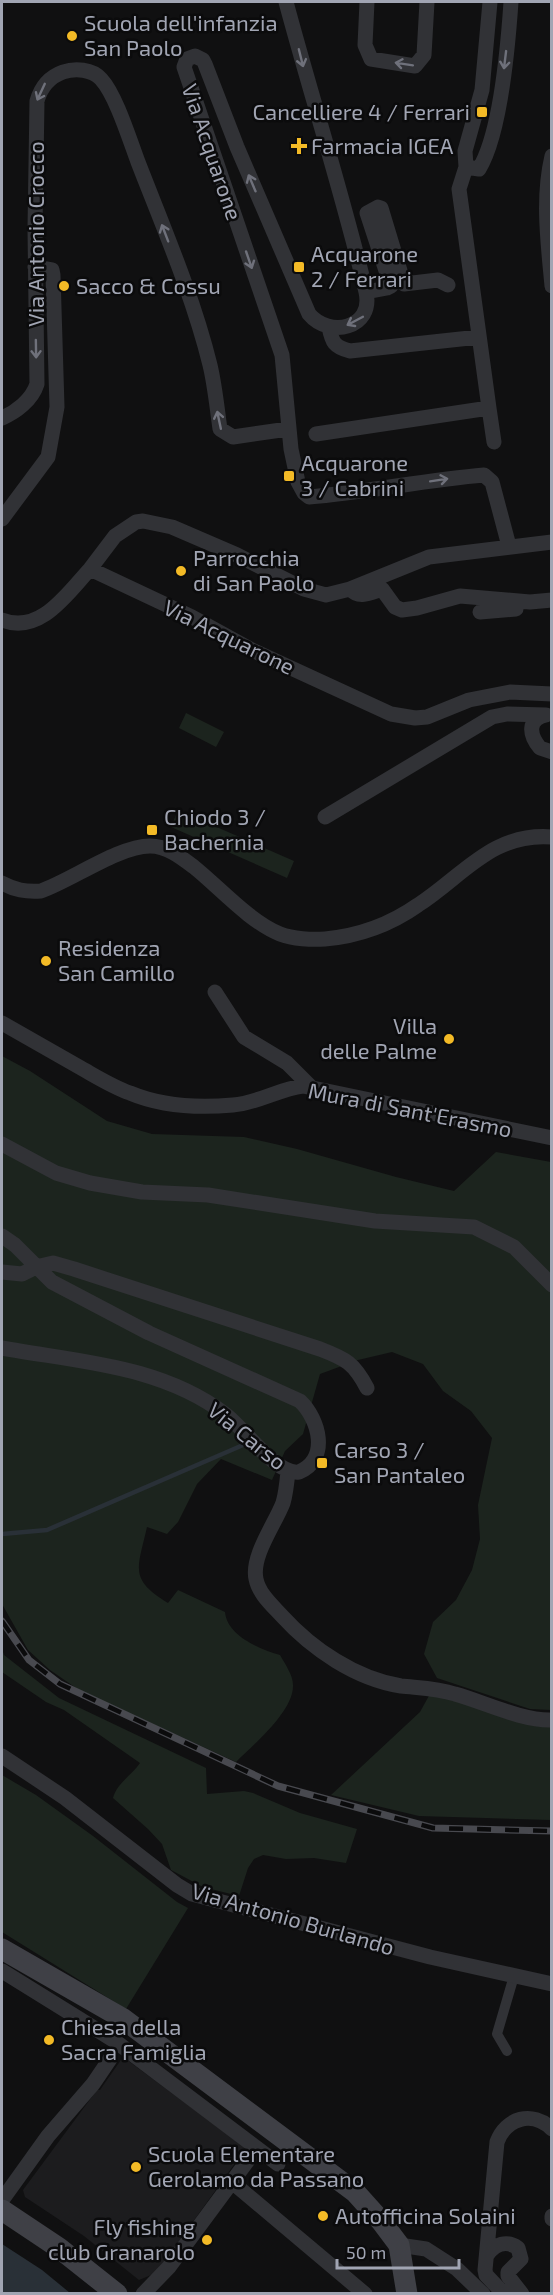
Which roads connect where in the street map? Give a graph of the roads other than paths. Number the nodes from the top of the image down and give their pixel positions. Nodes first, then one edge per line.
1 (286, 2) edge
2 (367, 2) edge
3 (427, 2) edge
4 (490, 2) edge
5 (511, 2) edge
6 (551, 162) edge
7 (466, 167) junction
8 (35, 267) junction
9 (448, 285) dead end
10 (552, 286) edge
11 (366, 292) junction
12 (329, 327) junction
13 (479, 337) junction
14 (489, 408) junction
15 (2, 418) edge
16 (288, 429) junction
17 (315, 434) dead end
18 (494, 442) dead end
19 (2, 519) edge
20 (552, 542) edge
21 (509, 546) junction
22 (90, 568) junction
23 (350, 589) junction
24 (546, 600) edge
25 (480, 612) dead end
26 (2, 620) edge
27 (552, 694) edge
28 (549, 714) edge
29 (552, 752) edge
30 (325, 817) dead end
31 (552, 837) edge
32 (2, 884) edge
33 (215, 992) dead end
34 (2, 1023) edge
35 (312, 1089) junction
36 (552, 1138) edge
37 (2, 1144) edge
38 (2, 1236) edge
39 (36, 1267) junction
40 (2, 1272) edge
41 (552, 1285) edge
42 (2, 1348) edge
43 (368, 1388) dead end
44 (288, 1472) junction
45 (552, 1720) edge
46 (2, 1756) edge
47 (2, 1949) edge
48 (2, 1971) edge
49 (513, 1976) junction
50 (552, 1984) edge
51 (507, 2051) dead end
52 (110, 2059) dead end
53 (552, 2129) edge
54 (257, 2148) junction
55 (278, 2164) dead end
56 (232, 2182) junction
57 (2, 2200) edge
58 (2, 2210) edge
59 (399, 2246) junction
60 (487, 2255) junction
61 (117, 2294) edge
62 (143, 2294) edge
63 (365, 2294) edge
64 (407, 2294) edge
65 (483, 2294) edge
66 (504, 2294) edge
67 (522, 2294) edge

1 -> 11 street
3 -> 2 street
4 - 7 street
5 -> 7 street
6 - 10 street
7 - 13 street
8 -> 15 street, Via Antonio Crocco
16 -> 8 street, Via Antonio Crocco
8 - 19 street
9 - 11 street
11 -> 12 street
12 - 13 street
12 -> 16 street, Via Acquarone
13 - 14 street
14 - 17 street
14 - 18 street
16 -> 21 street, Via Acquarone
20 - 21 street
21 - 23 street
22 - 23 street
22 - 26 street
22 - 27 street, Via Acquarone
23 - 24 street
24 - 25 street
28 - 29 street
28 - 30 street
31 - 32 street
33 - 35 street
34 - 35 street, Mura di Sant'Erasmo
35 - 36 street, Mura di Sant'Erasmo
37 - 41 street
38 - 39 street, Via Carso
39 - 40 street
39 - 43 street
39 - 44 street, Via Carso
42 - 44 street, Via Carso
44 - 45 street
46 - 49 street, Via Antonio Burlando
47 - 59 main road
48 - 54 street
49 - 50 street, Via Antonio Burlando
49 - 51 street
52 - 57 street
53 - 60 street
54 - 55 street
54 - 56 street
56 - 62 street
56 - 63 street
58 - 61 main road
59 - 64 main road
59 - 65 street
60 - 66 street
60 - 67 street

